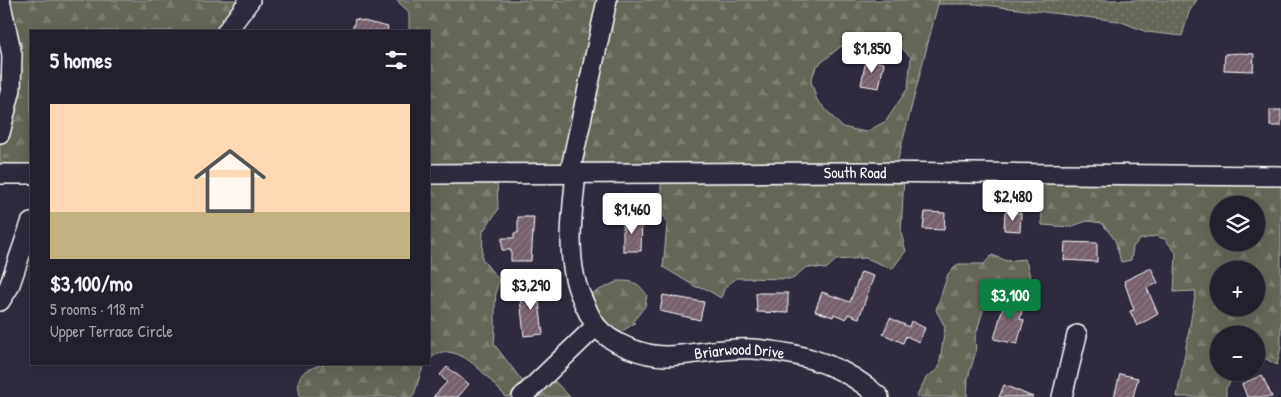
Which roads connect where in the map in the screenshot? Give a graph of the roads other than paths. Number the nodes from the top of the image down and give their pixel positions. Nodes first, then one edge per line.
1 (0, 0) edge
2 (250, 0) edge
3 (607, 0) edge
4 (228, 30) edge
5 (0, 133) edge
6 (573, 172) junction
7 (0, 174) edge
8 (30, 174) edge
9 (430, 174) edge
10 (1281, 176) edge
11 (30, 226) edge
12 (0, 301) edge
13 (596, 326) junction
14 (1076, 335) dead end
15 (522, 397) edge
16 (879, 397) edge
17 (1062, 397) edge

1 - 5 street
2 - 4 street
3 - 6 street
6 - 9 street, South Road
6 - 10 street, South Road
6 - 13 street
7 - 8 street
11 - 12 street
13 - 15 street
13 - 16 street, Briarwood Drive
14 - 17 street

